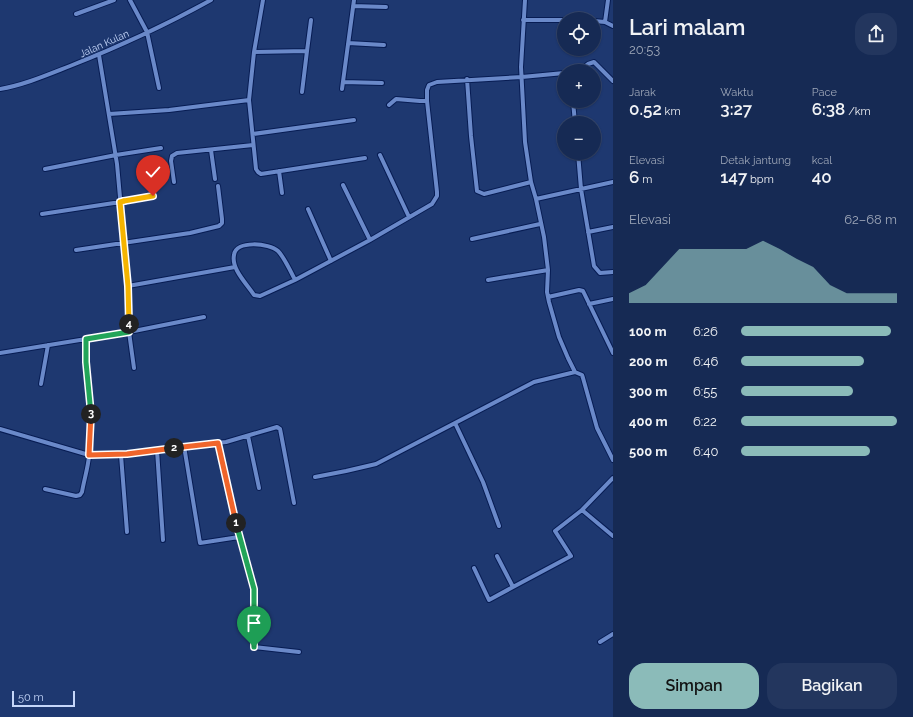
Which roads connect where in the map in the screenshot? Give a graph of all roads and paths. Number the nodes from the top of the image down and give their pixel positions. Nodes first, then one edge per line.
1 (114, 0) edge
2 (130, 0) edge
3 (200, 0) edge
4 (211, 0) edge
5 (263, 0) edge
6 (354, 0) edge
7 (525, 0) edge
8 (608, 0) edge
9 (202, 5) junction
10 (354, 6) junction
11 (386, 7) dead end
12 (76, 14) dead end
13 (311, 20) dead end
14 (523, 20) junction
15 (557, 20) edge
16 (601, 22) edge
17 (605, 22) junction
18 (613, 26) edge
19 (147, 32) junction
20 (348, 43) junction
21 (384, 45) dead end
22 (307, 51) junction
23 (254, 52) junction
24 (99, 55) junction
25 (601, 69) edge
26 (557, 74) edge
27 (522, 77) junction
28 (467, 79) junction
29 (613, 81) edge
30 (343, 82) junction
31 (382, 83) dead end
32 (160, 88) dead end
33 (0, 89) edge
34 (342, 89) dead end
35 (302, 92) dead end
36 (249, 100) junction
37 (427, 101) junction
38 (389, 105) dead end
39 (109, 114) junction
40 (354, 120) dead end
41 (253, 134) junction
42 (253, 145) junction
43 (160, 148) dead end
44 (211, 150) junction
45 (116, 155) junction
46 (380, 155) dead end
47 (365, 158) dead end
48 (579, 160) edge
49 (45, 169) dead end
50 (279, 171) junction
51 (215, 179) dead end
52 (174, 182) dead end
53 (531, 182) junction
54 (613, 182) edge
55 (343, 185) dead end
56 (218, 186) dead end
57 (581, 189) junction
58 (282, 193) dead end
59 (153, 196) dead end
60 (536, 199) junction
61 (120, 202) junction
62 (308, 209) dead end
63 (42, 214) dead end
64 (409, 217) junction
65 (540, 224) junction
66 (613, 227) edge
67 (588, 232) junction
68 (472, 239) dead end
69 (370, 240) junction
70 (125, 244) junction
71 (76, 250) dead end
72 (331, 261) junction
73 (235, 267) junction
74 (548, 270) junction
75 (613, 272) edge
76 (295, 280) junction
77 (488, 280) dead end
78 (128, 286) junction
79 (548, 297) junction
80 (613, 299) edge
81 (589, 304) junction
82 (204, 317) dead end
83 (129, 332) junction
84 (86, 339) junction
85 (48, 345) junction
86 (613, 353) edge
87 (0, 354) edge
88 (134, 368) dead end
89 (575, 372) junction
90 (41, 384) dead end
91 (455, 423) junction
92 (0, 429) edge
93 (248, 436) junction
94 (218, 443) junction
95 (184, 446) junction
96 (157, 450) junction
97 (89, 455) junction
98 (121, 455) junction
99 (613, 460) edge
100 (315, 477) dead end
101 (613, 478) edge
102 (259, 488) dead end
103 (45, 489) dead end
104 (294, 503) dead end
105 (583, 511) junction
106 (499, 526) dead end
107 (127, 532) dead end
108 (613, 536) edge
109 (239, 537) junction
110 (163, 540) dead end
111 (497, 556) dead end
112 (474, 568) dead end
113 (513, 587) junction
114 (613, 634) edge
115 (600, 642) dead end
116 (299, 652) dead end

1 - 12 street
2 - 19 street
3 - 9 street
4 - 9 street, Jalan Kulan
5 - 23 street
6 - 10 street
7 - 14 street
8 - 17 street
9 - 19 street, Jalan Kulan
10 - 11 street
10 - 20 street
13 - 22 street
14 - 15 street
14 - 27 street
16 - 17 street
17 - 18 street
19 - 24 street, Jalan Kulan
19 - 32 street
20 - 21 street
20 - 30 street
22 - 23 street
22 - 35 street
23 - 36 street
24 - 33 street, Jalan Kulan
24 - 39 street
25 - 29 street
26 - 27 street
27 - 28 street
27 - 53 street
28 - 37 street
28 - 53 street
30 - 31 street
30 - 34 street
36 - 39 street
36 - 41 street
37 - 38 street
37 - 64 street
39 - 45 street
40 - 41 street
41 - 42 street
42 - 44 street
42 - 50 street
43 - 45 street
44 - 51 street
44 - 52 street
45 - 49 street
45 - 61 street
46 - 64 street
47 - 50 street
48 - 57 street
50 - 58 street
53 - 60 street
54 - 57 street
55 - 69 street
56 - 70 street
57 - 60 street
57 - 67 street
59 - 61 street
60 - 65 street
61 - 63 street
61 - 70 street
62 - 72 street
64 - 69 street
65 - 68 street
65 - 74 street
66 - 67 street
67 - 75 street
69 - 72 street
70 - 71 street
70 - 78 street
72 - 76 street
73 - 76 street
73 - 76 street
73 - 78 street
74 - 77 street
74 - 79 street
78 - 83 street
79 - 81 street
79 - 89 street
80 - 81 street
81 - 86 street
82 - 83 street
83 - 84 street
83 - 88 street
84 - 85 street
84 - 97 street
85 - 87 street
85 - 90 street
89 - 91 street
89 - 99 street
91 - 100 street
91 - 106 street
92 - 97 street
93 - 94 street
93 - 102 street
93 - 104 street
94 - 95 street
94 - 109 street
95 - 96 street
95 - 109 street
96 - 98 street
96 - 110 street
97 - 98 street
97 - 103 street
98 - 107 street
101 - 105 street
105 - 108 street
105 - 113 street
109 - 116 street
111 - 113 street
112 - 113 street
114 - 115 street

